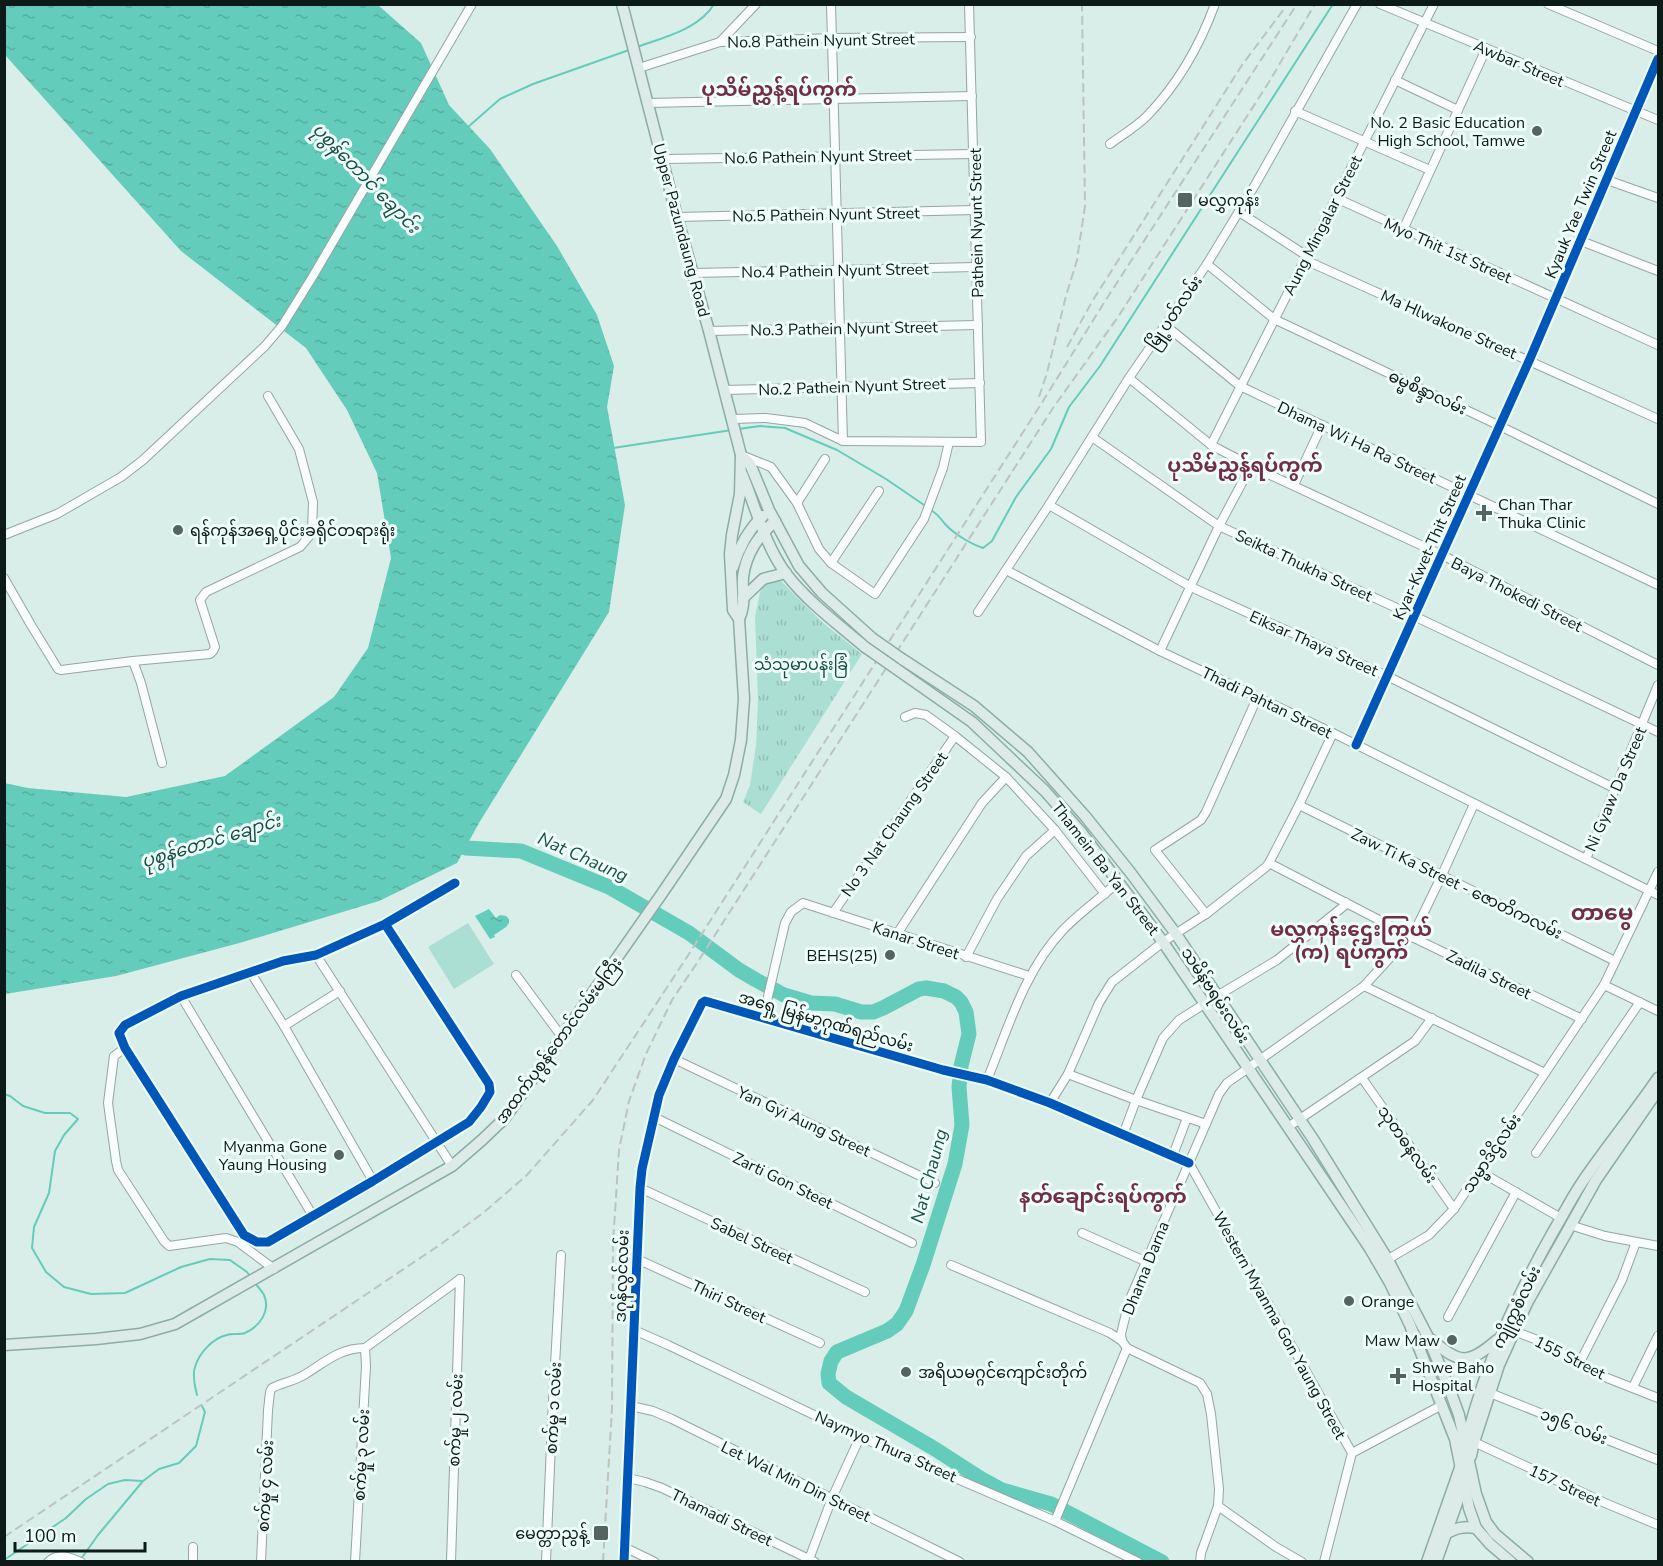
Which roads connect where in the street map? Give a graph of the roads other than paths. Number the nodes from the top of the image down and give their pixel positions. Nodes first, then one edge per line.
1 (471, 4) edge
2 (622, 4) edge
3 (756, 4) edge
4 (831, 4) edge
5 (969, 4) edge
6 (1215, 4) edge
7 (1357, 4) edge
8 (1380, 4) edge
9 (1434, 4) edge
10 (1548, 4) edge
11 (1424, 24) junction
12 (971, 37) junction
13 (833, 38) junction
14 (720, 42) junction
15 (1486, 49) junction
16 (1659, 51) edge
17 (1659, 59) edge
18 (639, 68) junction
19 (1395, 80) junction
20 (972, 96) junction
21 (833, 99) junction
22 (648, 103) junction
23 (1458, 110) junction
24 (1295, 111) junction
25 (1636, 112) junction
26 (1659, 120) edge
27 (1365, 142) junction
28 (1110, 144) dead end
29 (974, 154) junction
30 (835, 156) junction
31 (663, 159) junction
32 (1430, 170) junction
33 (1607, 180) junction
34 (1336, 198) junction
35 (1659, 198) edge
36 (975, 210) junction
37 (1239, 212) junction
38 (837, 214) junction
39 (677, 217) junction
40 (1403, 230) junction
41 (1581, 241) junction
42 (1306, 258) junction
43 (1207, 264) junction
44 (977, 267) junction
45 (838, 270) junction
46 (1659, 271) edge
47 (693, 273) junction
48 (1556, 299) junction
49 (1274, 319) junction
50 (978, 325) junction
51 (1165, 326) junction
52 (840, 328) junction
53 (709, 331) junction
54 (1659, 345) edge
55 (1529, 361) junction
56 (1129, 378) junction
57 (980, 383) junction
58 (842, 386) junction
59 (1240, 386) junction
60 (724, 390) junction
61 (268, 396) dead end
62 (732, 419) junction
63 (1659, 419) edge
64 (1322, 425) junction
65 (1500, 426) junction
66 (1092, 437) junction
67 (843, 441) junction
68 (949, 442) junction
69 (1211, 445) junction
70 (741, 455) junction
71 (825, 459) dead end
72 (1251, 466) junction
73 (741, 471) junction
74 (1294, 485) junction
75 (879, 491) dead end
76 (1469, 495) junction
77 (797, 503) junction
78 (1659, 504) edge
79 (1049, 505) junction
80 (769, 510) junction
81 (760, 520) junction
82 (775, 521) junction
83 (1219, 526) junction
84 (764, 532) junction
85 (4, 535) edge
86 (1442, 555) junction
87 (831, 563) junction
88 (1006, 570) junction
89 (731, 573) junction
90 (786, 573) junction
91 (4, 578) edge
92 (1659, 585) edge
93 (1191, 587) junction
94 (822, 593) junction
95 (743, 598) junction
96 (813, 603) junction
97 (978, 612) dead end
98 (1414, 616) junction
99 (739, 619) junction
100 (868, 642) junction
101 (1160, 651) junction
102 (133, 661) junction
103 (1659, 665) edge
104 (1387, 676) junction
105 (1659, 685) edge
106 (1257, 698) junction
107 (905, 717) dead end
108 (1642, 724) junction
109 (1659, 732) edge
110 (1333, 733) junction
111 (955, 736) junction
112 (1356, 746) junction
113 (162, 763) dead end
114 (1006, 777) junction
115 (1616, 789) junction
116 (1473, 804) junction
117 (1299, 805) junction
118 (1055, 830) junction
119 (1586, 859) junction
120 (1269, 863) junction
121 (1659, 872) edge
122 (1442, 875) junction
123 (1119, 881) junction
124 (455, 883) dead end
125 (1650, 891) junction
126 (1105, 894) junction
127 (1659, 895) edge
128 (1345, 902) junction
129 (833, 912) junction
130 (1206, 914) junction
131 (385, 924) junction
132 (897, 934) junction
133 (1176, 934) junction
134 (1412, 937) junction
135 (1163, 942) junction
136 (316, 955) junction
137 (966, 957) junction
138 (1616, 961) junction
139 (251, 973) junction
140 (516, 975) dead end
141 (1029, 976) junction
142 (1604, 985) junction
143 (1364, 986) junction
144 (340, 991) junction
145 (182, 996) junction
146 (1216, 996) junction
147 (702, 1002) joint
148 (1640, 1002) junction
149 (1205, 1004) junction
150 (1659, 1011) edge
151 (763, 1018) junction
152 (1431, 1018) junction
153 (1582, 1019) junction
154 (284, 1026) junction
155 (562, 1037) junction
156 (125, 1048) junction
157 (674, 1059) junction
158 (1259, 1061) junction
159 (1249, 1068) junction
160 (1545, 1073) junction
161 (1068, 1074) junction
162 (1362, 1078) junction
163 (1659, 1078) edge
164 (987, 1080) junction
165 (1659, 1090) edge
166 (1136, 1100) junction
167 (1050, 1103) junction
168 (654, 1117) junction
169 (1187, 1118) junction
170 (1300, 1120) junction
171 (1206, 1124) junction
172 (1288, 1127) junction
173 (1123, 1135) junction
174 (436, 1142) junction
175 (1536, 1153) dead end
176 (1173, 1155) junction
177 (1189, 1163) junction
178 (452, 1166) junction
179 (1479, 1171) junction
180 (373, 1181) junction
181 (935, 1183) dead end
182 (640, 1188) junction
183 (1516, 1192) junction
184 (1454, 1209) junction
185 (313, 1216) junction
186 (1566, 1222) junction
187 (1082, 1233) dead end
188 (1636, 1242) junction
189 (912, 1243) dead end
190 (1659, 1246) edge
191 (561, 1255) dead end
192 (637, 1259) junction
193 (1147, 1262) junction
194 (1383, 1262) junction
195 (951, 1265) dead end
196 (274, 1269) junction
197 (865, 1292) dead end
198 (1448, 1317) dead end
199 (634, 1330) junction
200 (1514, 1331) junction
201 (1659, 1336) edge
202 (1428, 1337) junction
203 (1499, 1337) junction
204 (820, 1343) dead end
205 (1124, 1344) junction
206 (4, 1345) edge
207 (365, 1348) junction
208 (1579, 1364) junction
209 (1633, 1387) junction
210 (1490, 1393) junction
211 (1659, 1398) edge
212 (1442, 1405) junction
213 (631, 1406) junction
214 (860, 1437) junction
215 (1470, 1442) junction
216 (1352, 1453) junction
217 (1659, 1460) edge
218 (1465, 1466) junction
219 (628, 1478) junction
220 (1464, 1483) junction
221 (832, 1498) junction
222 (1218, 1506) junction
223 (1056, 1518) junction
224 (1659, 1525) edge
225 (1476, 1528) junction
226 (1445, 1534) junction
227 (194, 1547) dead end
228 (624, 1547) junction
229 (811, 1561) edge
230 (48, 1562) edge
231 (81, 1562) edge
232 (193, 1562) edge
233 (261, 1562) edge
234 (356, 1562) edge
235 (451, 1562) edge
236 (546, 1562) edge
237 (624, 1562) edge
238 (655, 1562) edge
239 (960, 1562) edge
240 (1138, 1562) edge
241 (1200, 1562) edge
242 (1302, 1562) edge
243 (1324, 1562) edge
244 (1427, 1562) edge
245 (1436, 1562) edge
246 (1511, 1562) edge
247 (1528, 1562) edge

1 - 85 street
2 - 18 main road, Upper Pazundaung Road
3 - 14 street
4 - 13 street
5 - 12 street, Pathein Nyunt Street
6 - 28 street
7 - 24 street, မြို့ပတ်လမ်း
8 - 11 street, Awbar Street
9 - 11 street, Aung Mingalar Street
10 - 16 street
11 - 15 street, Awbar Street
11 - 19 street, Aung Mingalar Street
12 - 13 street, No.8 Pathein Nyunt Street
12 - 20 street, Pathein Nyunt Street
13 - 14 street, No.8 Pathein Nyunt Street
13 - 21 street
14 - 18 street, No.8 Pathein Nyunt Street
15 - 23 street
15 - 25 street, Awbar Street
17 - 25 street, Kyauk Yae Twin Street
18 - 22 main road, Upper Pazundaung Road
19 - 23 street
19 - 27 street, Aung Mingalar Street
20 - 21 street
20 - 29 street, Pathein Nyunt Street
21 - 22 street
21 - 30 street
22 - 31 main road, Upper Pazundaung Road
23 - 32 street
24 - 27 street
24 - 37 street, မြို့ပတ်လမ်း
25 - 26 street, Awbar Street
25 - 33 street, Kyauk Yae Twin Street
27 - 32 street
27 - 34 street, Aung Mingalar Street
29 - 30 street, No.6 Pathein Nyunt Street
29 - 36 street, Pathein Nyunt Street
30 - 31 street, No.6 Pathein Nyunt Street
30 - 38 street
31 - 39 main road, Upper Pazundaung Road
32 - 40 street
33 - 35 street
33 - 41 street, Kyauk Yae Twin Street
34 - 40 street, Myo Thit 1st Street
34 - 42 street, Aung Mingalar Street
36 - 38 street, No.5 Pathein Nyunt Street
36 - 44 street, Pathein Nyunt Street
37 - 42 street, Ma Hlwakone Street
37 - 43 street, မြို့ပတ်လမ်း
38 - 39 street, No.5 Pathein Nyunt Street
38 - 45 street
39 - 47 main road, Upper Pazundaung Road
40 - 48 street, Myo Thit 1st Street
41 - 46 street
41 - 48 street, Kyauk Yae Twin Street
42 - 49 street, Aung Mingalar Street
42 - 55 street, Ma Hlwakone Street
43 - 49 street, ဓမ္မစိန္ဒာလမ်း
43 - 51 street, မြို့ပတ်လမ်း
44 - 45 street, No.4 Pathein Nyunt Street
44 - 50 street, Pathein Nyunt Street
45 - 47 street, No.4 Pathein Nyunt Street
45 - 52 street
47 - 53 main road, Upper Pazundaung Road
48 - 54 street, Myo Thit 1st Street
48 - 55 street, Kyauk Yae Twin Street
49 - 59 street, Aung Mingalar Street
49 - 65 street, ဓမ္မစိန္ဒာလမ်း
50 - 52 street, No.3 Pathein Nyunt Street
50 - 57 street, Pathein Nyunt Street
51 - 56 street, မြို့ပတ်လမ်း
51 - 59 street, Dhama Wi Ha Ra Street
52 - 53 street, No.3 Pathein Nyunt Street
52 - 58 street
53 - 60 main road, Upper Pazundaung Road
55 - 63 street, Ma Hlwakone Street
55 - 65 street, Kyar-Kwet-Thit Street
56 - 66 street, မြို့ပတ်လမ်း
56 - 69 street, Baya Thokedi Street
57 - 58 street, No.2 Pathein Nyunt Street
57 - 68 street, Pathein Nyunt Street
58 - 60 street, No.2 Pathein Nyunt Street
58 - 67 street
59 - 64 street, Dhama Wi Ha Ra Street
59 - 69 street, Aung Mingalar Street
60 - 62 main road, Upper Pazundaung Road
61 - 102 street
62 - 67 street
62 - 70 main road, Upper Pazundaung Road
64 - 74 street
64 - 76 street, Dhama Wi Ha Ra Street
65 - 76 street, Kyar-Kwet-Thit Street
65 - 78 street, ဓမ္မစိန္ဒာလမ်း
66 - 79 street, မြို့ပတ်လမ်း
66 - 83 street, Seikta Thukha Street
67 - 68 street
68 - 87 street
69 - 72 street, Baya Thokedi Street
70 - 73 main road
70 - 77 street
70 - 80 main road
71 - 77 street
72 - 74 street, Baya Thokedi Street
72 - 83 street
73 - 81 main road, Thamein Ba Yan Street
73 - 89 main road
74 - 86 street, Baya Thokedi Street
75 - 87 street
76 - 86 street, Kyar-Kwet-Thit Street
76 - 92 street, Dhama Wi Ha Ra Street
77 - 87 street
79 - 88 street, မြို့ပတ်လမ်း
79 - 93 street, Eiksar Thaya Street
80 - 81 main road, အထက်ပုစွန်တောင်လမ်းမကြီး
80 - 82 main road
81 - 84 main road, Thamein Ba Yan Street
81 - 89 main road, အထက်ပုစွန်တောင်လမ်းမကြီး
82 - 84 main road, အထက်ပုစွန်တောင်လမ်းမကြီး
82 - 94 main road, သမိန်ဗရမ်းလမ်း
83 - 93 street
83 - 98 street, Seikta Thukha Street
84 - 90 main road, Thamein Ba Yan Street
84 - 95 main road, အထက်ပုစွန်တောင်လမ်းမကြီး
86 - 98 street, Kyar-Kwet-Thit Street
86 - 103 street, Baya Thokedi Street
88 - 97 street, မြို့ပတ်လမ်း
88 - 101 street, Thadi Pahtan Street
89 - 99 main road, အထက်ပုစွန်တောင်လမ်းမကြီး
90 - 95 main road
90 - 96 main road, Thamein Ba Yan Street
91 - 102 street
93 - 101 street
93 - 104 street, Eiksar Thaya Street
94 - 96 main road
94 - 100 main road, သမိန်ဗရမ်းလမ်း
95 - 99 main road, အထက်ပုစွန်တောင်လမ်းမကြီး
96 - 100 main road, Thamein Ba Yan Street
98 - 104 street, Kyar-Kwet-Thit Street
98 - 108 street, Seikta Thukha Street
99 - 155 main road, အထက်ပုစွန်တောင်လမ်းမကြီး
100 - 123 main road, Thamein Ba Yan Street, bridge
100 - 133 main road, သမိန်ဗရမ်းလမ်း, bridge
101 - 106 street, Thadi Pahtan Street
102 - 113 street
104 - 112 street, Kyar-Kwet-Thit Street
104 - 115 street, Eiksar Thaya Street
105 - 108 street, Ni Gyaw Da Street
106 - 110 street, Thadi Pahtan Street
106 - 130 street
107 - 111 street
108 - 109 street, Seikta Thukha Street
108 - 115 street, Ni Gyaw Da Street
110 - 112 street, Thadi Pahtan Street
110 - 117 street
111 - 114 street
111 - 129 street, No 3 Nat Chaung Street
112 - 116 street, Thadi Pahtan Street
114 - 118 street
114 - 132 street
115 - 119 street, Ni Gyaw Da Street
116 - 119 street, Thadi Pahtan Street
116 - 122 street
117 - 120 street
117 - 122 street, Zaw Ti Ka Street - ဇောတိကလမ်း
118 - 126 street
118 - 137 street
119 - 125 street, Thadi Pahtan Street
120 - 128 street, Zadila Street
120 - 130 street
121 - 125 street, သမ္မာဒိဌိလမ်း
122 - 134 street
122 - 138 street, Zaw Ti Ka Street - ဇောတိကလမ်း
123 - 126 street
123 - 135 main road, Thamein Ba Yan Street
124 - 131 street
125 - 127 street, Thadi Pahtan Street
125 - 138 street, သမ္မာဒိဌိလမ်း
126 - 141 street
128 - 134 street, Zadila Street
128 - 146 street
129 - 132 street, Kanar Street
129 - 151 street, Kanar Street
130 - 133 street
131 - 136 street
131 - 174 street
132 - 137 street, Kanar Street
133 - 135 street
133 - 146 main road, သမိန်ဗရမ်းလမ်း
134 - 143 street, Dhama Darna
134 - 153 street, Zadila Street
135 - 149 main road, Thamein Ba Yan Street
135 - 161 street
136 - 139 street
136 - 144 street
137 - 141 street, Kanar Street
138 - 142 street, သမ္မာဒိဌိလမ်း
139 - 145 street
139 - 154 street
140 - 155 street
141 - 164 street
142 - 148 street
142 - 153 street, သမ္မာဒိဌိလမ်း
143 - 152 street
143 - 158 street, Dhama Darna
144 - 154 street
144 - 174 street
145 - 156 street
145 - 185 street
146 - 149 street
146 - 158 main road, သမိန်ဗရမ်းလမ်း
147 - 151 street, အရှေ့ မြန်မာ့ဂုဏ်ရည်လမ်း
147 - 157 street, ဒဂုန်လွင်လမ်း
148 - 150 street
148 - 175 street
149 - 159 main road, Thamein Ba Yan Street
149 - 166 street
151 - 164 street, အရှေ့ မြန်မာ့ဂုဏ်ရည်လမ်း
152 - 160 street
152 - 162 street
153 - 160 street, သမ္မာဒိဌိလမ်း
154 - 180 street
155 - 178 main road, အထက်ပုစွန်တောင်လမ်းမကြီး
156 - 185 street
156 - 196 street
157 - 168 street, ဒဂုန်လွင်လမ်း
157 - 181 street, Yan Gyi Aung Street
158 - 159 street, Dhama Darna
158 - 170 main road, သမိန်ဗရမ်းလမ်း
159 - 171 street, Dhama Darna
159 - 172 main road, Thamein Ba Yan Street
160 - 179 street, သမ္မာဒိဌိလမ်း
161 - 166 street
161 - 167 street
162 - 170 street
162 - 184 street, သုတဓနလမ်း
163 - 186 main road, ကျိုက္ကစံလမ်း
164 - 167 street, အရှေ့ မြန်မာ့ဂုဏ်ရည်လမ်း
165 - 186 main road, ကျိုက္ကစံလမ်း
166 - 169 street
166 - 173 street
167 - 173 street, အရှေ့ မြန်မာ့ဂုဏ်ရည်လမ်း
168 - 182 street, ဒဂုန်လွင်လမ်း
168 - 189 street, Zarti Gon Steet
169 - 171 street
169 - 176 street
170 - 172 street
170 - 194 main road, သမိန်ဗရမ်းလမ်း
171 - 177 street, Dhama Darna
172 - 194 main road, Thamein Ba Yan Street
173 - 176 street, အရှေ့ မြန်မာ့ဂုဏ်ရည်လမ်း
174 - 178 street
174 - 180 street
176 - 177 street, အရှေ့ မြန်မာ့ဂုဏ်ရည်လမ်း
177 - 193 street, Dhama Darna
177 - 216 street, Western Myanma Gon Yaung Street
178 - 196 main road, အထက်ပုစွန်တောင်လမ်းမကြီး
179 - 183 street
179 - 184 street, သမ္မာဒိဌိလမ်း
180 - 185 street
182 - 192 street, ဒဂုန်လွင်လမ်း
182 - 197 street, Sabel Street
183 - 186 street
183 - 198 street
184 - 194 street, သမ္မာဒိဌိလမ်း
186 - 188 street
186 - 200 main road, ကျိုက္ကစံလမ်း
186 - 203 main road, ကျိုက္ကစံလမ်း
187 - 193 street
188 - 190 street
188 - 208 street
191 - 236 street, စက်မှု ၁ လမ်း
192 - 199 street, ဒဂုန်လွင်လမ်း
192 - 204 street, Thiri Street
193 - 205 street, Dhama Darna
194 - 202 main road, သမိန်ဗရမ်းလမ်း
194 - 212 main road, Thamein Ba Yan Street
195 - 205 street
196 - 206 main road, အထက်ပုစွန်တောင်လမ်းမကြီး
199 - 213 street, ဒဂုန်လွင်လမ်း
199 - 214 street, Naymyo Thura Street
200 - 208 street, 155 Street
200 - 210 main road, ကျိုက္ကစံလမ်း
201 - 209 street
202 - 203 main road
202 - 215 main road, သမိန်ဗရမ်းလမ်း
203 - 215 main road, ကျိုက္ကစံလမ်း
205 - 222 street
205 - 223 street, Dhama Darna
207 - 233 street, စက်မှု ၄ လမ်း
207 - 234 street, စက်မှု ၃ လမ်း
207 - 235 street, စက်မှု ၂ လမ်း
208 - 209 street, 155 Street
209 - 211 street, 155 Street
210 - 215 main road, ကျိုက္ကစံလမ်း
210 - 217 street, ၁၅၆ လမ်း
212 - 216 street
212 - 218 main road
213 - 219 street, ဒဂုန်လွင်လမ်း
213 - 221 street, Let Wal Min Din Street
214 - 221 street
214 - 223 street, Naymyo Thura Street
215 - 218 main road, ကျိုက္ကစံလမ်း
215 - 224 street, 157 Street
216 - 243 street, Western Myanma Gon Yaung Street
218 - 220 main road
218 - 244 main road, ကျိုက္ကစံလမ်း
218 - 247 main road
219 - 228 street, ဒဂုန်လွင်လမ်း
219 - 229 street, Thamadi Street
220 - 225 main road
220 - 226 main road
221 - 229 street
221 - 239 street, Let Wal Min Din Street
222 - 241 street
222 - 242 street
223 - 240 street, Naymyo Thura Street
225 - 226 main road
225 - 246 main road
226 - 245 main road
227 - 232 street
228 - 237 street, ဒဂုန်လွင်လမ်း
228 - 238 street
230 - 231 street

